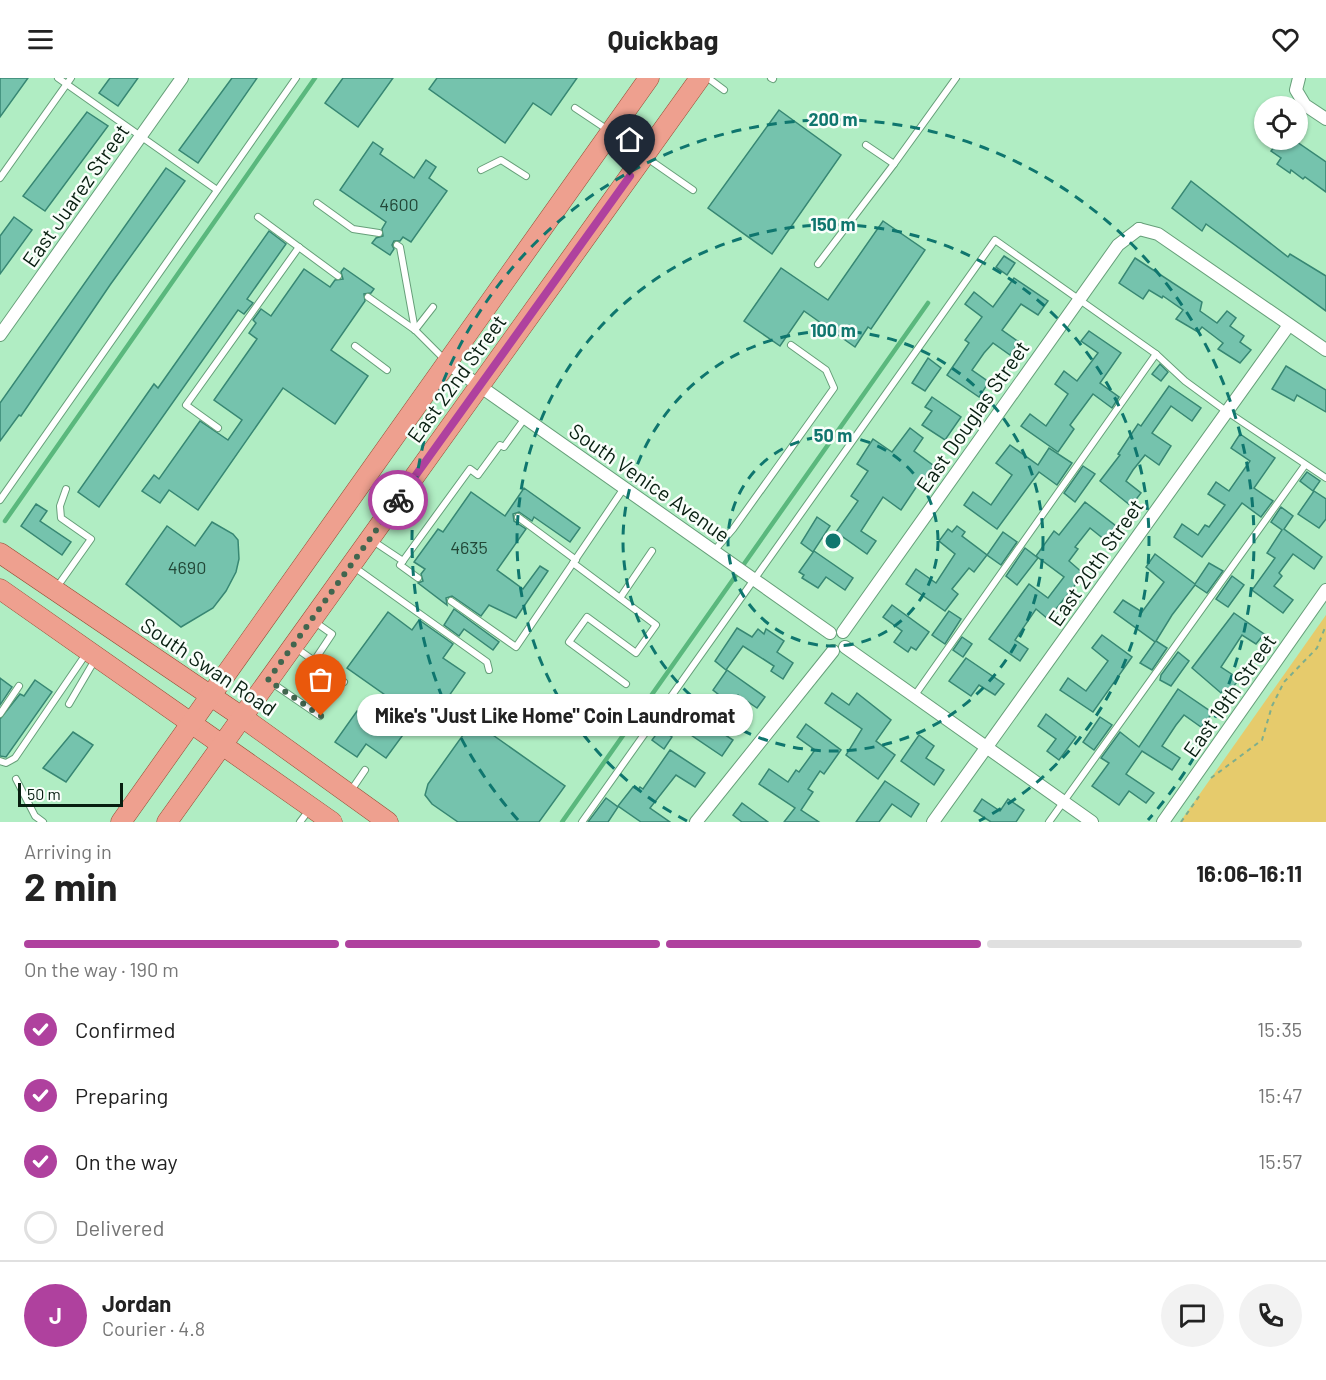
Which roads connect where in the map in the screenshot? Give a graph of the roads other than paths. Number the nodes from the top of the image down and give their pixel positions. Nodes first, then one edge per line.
1 (58, 78) edge
2 (182, 78) edge
3 (296, 78) edge
4 (649, 78) edge
5 (700, 78) edge
6 (708, 78) edge
7 (956, 78) edge
8 (68, 81) edge
9 (1295, 84) edge
10 (724, 90) dead end
11 (575, 108) dead end
12 (1326, 119) edge
13 (611, 132) junction
14 (141, 136) junction
15 (866, 145) dead end
16 (644, 156) junction
17 (894, 164) junction
18 (482, 170) dead end
19 (526, 176) dead end
20 (0, 178) edge
21 (217, 190) junction
22 (693, 190) dead end
23 (317, 203) dead end
24 (258, 217) dead end
25 (379, 233) dead end
26 (397, 246) dead end
27 (299, 247) junction
28 (818, 264) dead end
29 (338, 276) dead end
30 (368, 297) dead end
31 (1080, 299) junction
32 (433, 307) dead end
33 (1289, 325) junction
34 (415, 330) junction
35 (0, 335) edge
36 (791, 345) dead end
37 (355, 346) dead end
38 (1326, 350) edge
39 (1156, 354) junction
40 (447, 363) junction
41 (387, 370) dead end
42 (480, 386) junction
43 (1226, 411) junction
44 (525, 418) junction
45 (218, 428) dead end
46 (1305, 465) junction
47 (1326, 478) edge
48 (625, 488) junction
49 (66, 489) dead end
50 (0, 500) edge
51 (518, 517) dead end
52 (370, 539) junction
53 (652, 551) dead end
54 (714, 552) junction
55 (0, 553) edge
56 (403, 561) junction
57 (574, 561) junction
58 (351, 565) junction
59 (418, 578) dead end
60 (752, 578) junction
61 (0, 589) edge
62 (54, 590) junction
63 (1326, 590) edge
64 (620, 598) junction
65 (451, 601) dead end
66 (312, 620) junction
67 (843, 632) junction
68 (830, 633) junction
69 (293, 646) junction
70 (845, 648) junction
71 (833, 651) junction
72 (92, 654) junction
73 (314, 660) junction
74 (489, 670) dead end
75 (268, 680) junction
76 (344, 682) dead end
77 (626, 684) dead end
78 (19, 686) dead end
79 (915, 695) junction
80 (211, 696) junction
81 (69, 704) dead end
82 (0, 714) edge
83 (321, 716) dead end
84 (242, 717) junction
85 (192, 723) junction
86 (222, 744) junction
87 (987, 748) junction
88 (0, 761) edge
89 (365, 770) dead end
90 (16, 779) dead end
91 (349, 793) junction
92 (1063, 802) junction
93 (306, 815) edge
94 (43, 822) edge
95 (121, 822) edge
96 (167, 822) edge
97 (332, 822) edge
98 (388, 822) edge
99 (582, 822) edge
100 (696, 822) edge
101 (933, 822) edge
102 (1049, 822) edge
103 (1092, 822) edge
104 (1163, 822) edge

1 - 8 lane
2 - 14 street, East Juarez Street
3 - 21 lane
4 - 13 main road, East 22nd Street
5 - 16 main road, East 22nd Street
6 - 10 lane
7 - 17 lane
8 - 14 lane
8 - 20 lane
9 - 12 street
11 - 13 lane
13 - 40 main road, East 22nd Street
14 - 21 lane
14 - 35 street, East Juarez Street
15 - 17 lane
16 - 22 lane
16 - 42 main road, East 22nd Street
17 - 28 lane
18 - 19 lane
21 - 50 lane
23 - 25 lane
24 - 27 lane
26 - 34 lane
27 - 29 lane
27 - 45 lane
30 - 34 lane
31 - 33 street, East Douglas Street
31 - 39 lane
31 - 60 lane
31 - 67 street, East Douglas Street
32 - 34 lane
33 - 38 street
33 - 43 street, East 20th Street
34 - 40 lane
36 - 54 lane
37 - 41 lane
39 - 43 lane
39 - 79 lane
40 - 42 street, South Venice Avenue
40 - 80 main road, East 22nd Street
42 - 44 street, South Venice Avenue
42 - 52 main road, East 22nd Street
43 - 46 lane
43 - 87 street, East 20th Street
44 - 48 street, South Venice Avenue
44 - 56 lane
46 - 47 lane
46 - 92 lane
48 - 54 street, South Venice Avenue
48 - 57 lane
49 - 62 lane
51 - 57 lane
52 - 56 lane
52 - 58 main road, East 22nd Street
53 - 64 lane
54 - 60 street, South Venice Avenue
55 - 62 main road, South Swan Road
56 - 59 lane
57 - 64 lane
57 - 65 lane
58 - 66 main road, East 22nd Street
58 - 74 lane
60 - 68 street, South Venice Avenue
60 - 99 lane
61 - 72 main road
62 - 80 main road, South Swan Road
63 - 104 street, East 19th Street
64 - 77 lane
66 - 69 main road, East 22nd Street
66 - 73 lane
67 - 68 street
67 - 70 street
68 - 71 street
69 - 73 lane
69 - 75 main road, East 22nd Street
70 - 71 street
70 - 79 street
71 - 100 street
72 - 81 lane
72 - 85 main road
72 - 88 lane
73 - 76 lane
75 - 83 lane
75 - 84 main road, East 22nd Street
78 - 82 lane
79 - 87 street
80 - 84 main road, South Swan Road
80 - 85 main road, East 22nd Street
84 - 86 main road, East 22nd Street
84 - 91 main road, South Swan Road
85 - 86 main road
85 - 95 main road, East 22nd Street
86 - 93 main road
86 - 96 main road, East 22nd Street
87 - 92 street
87 - 101 street, East 20th Street
89 - 91 lane
90 - 94 lane
91 - 98 main road, South Swan Road
92 - 102 lane
92 - 103 street
93 - 97 main road

